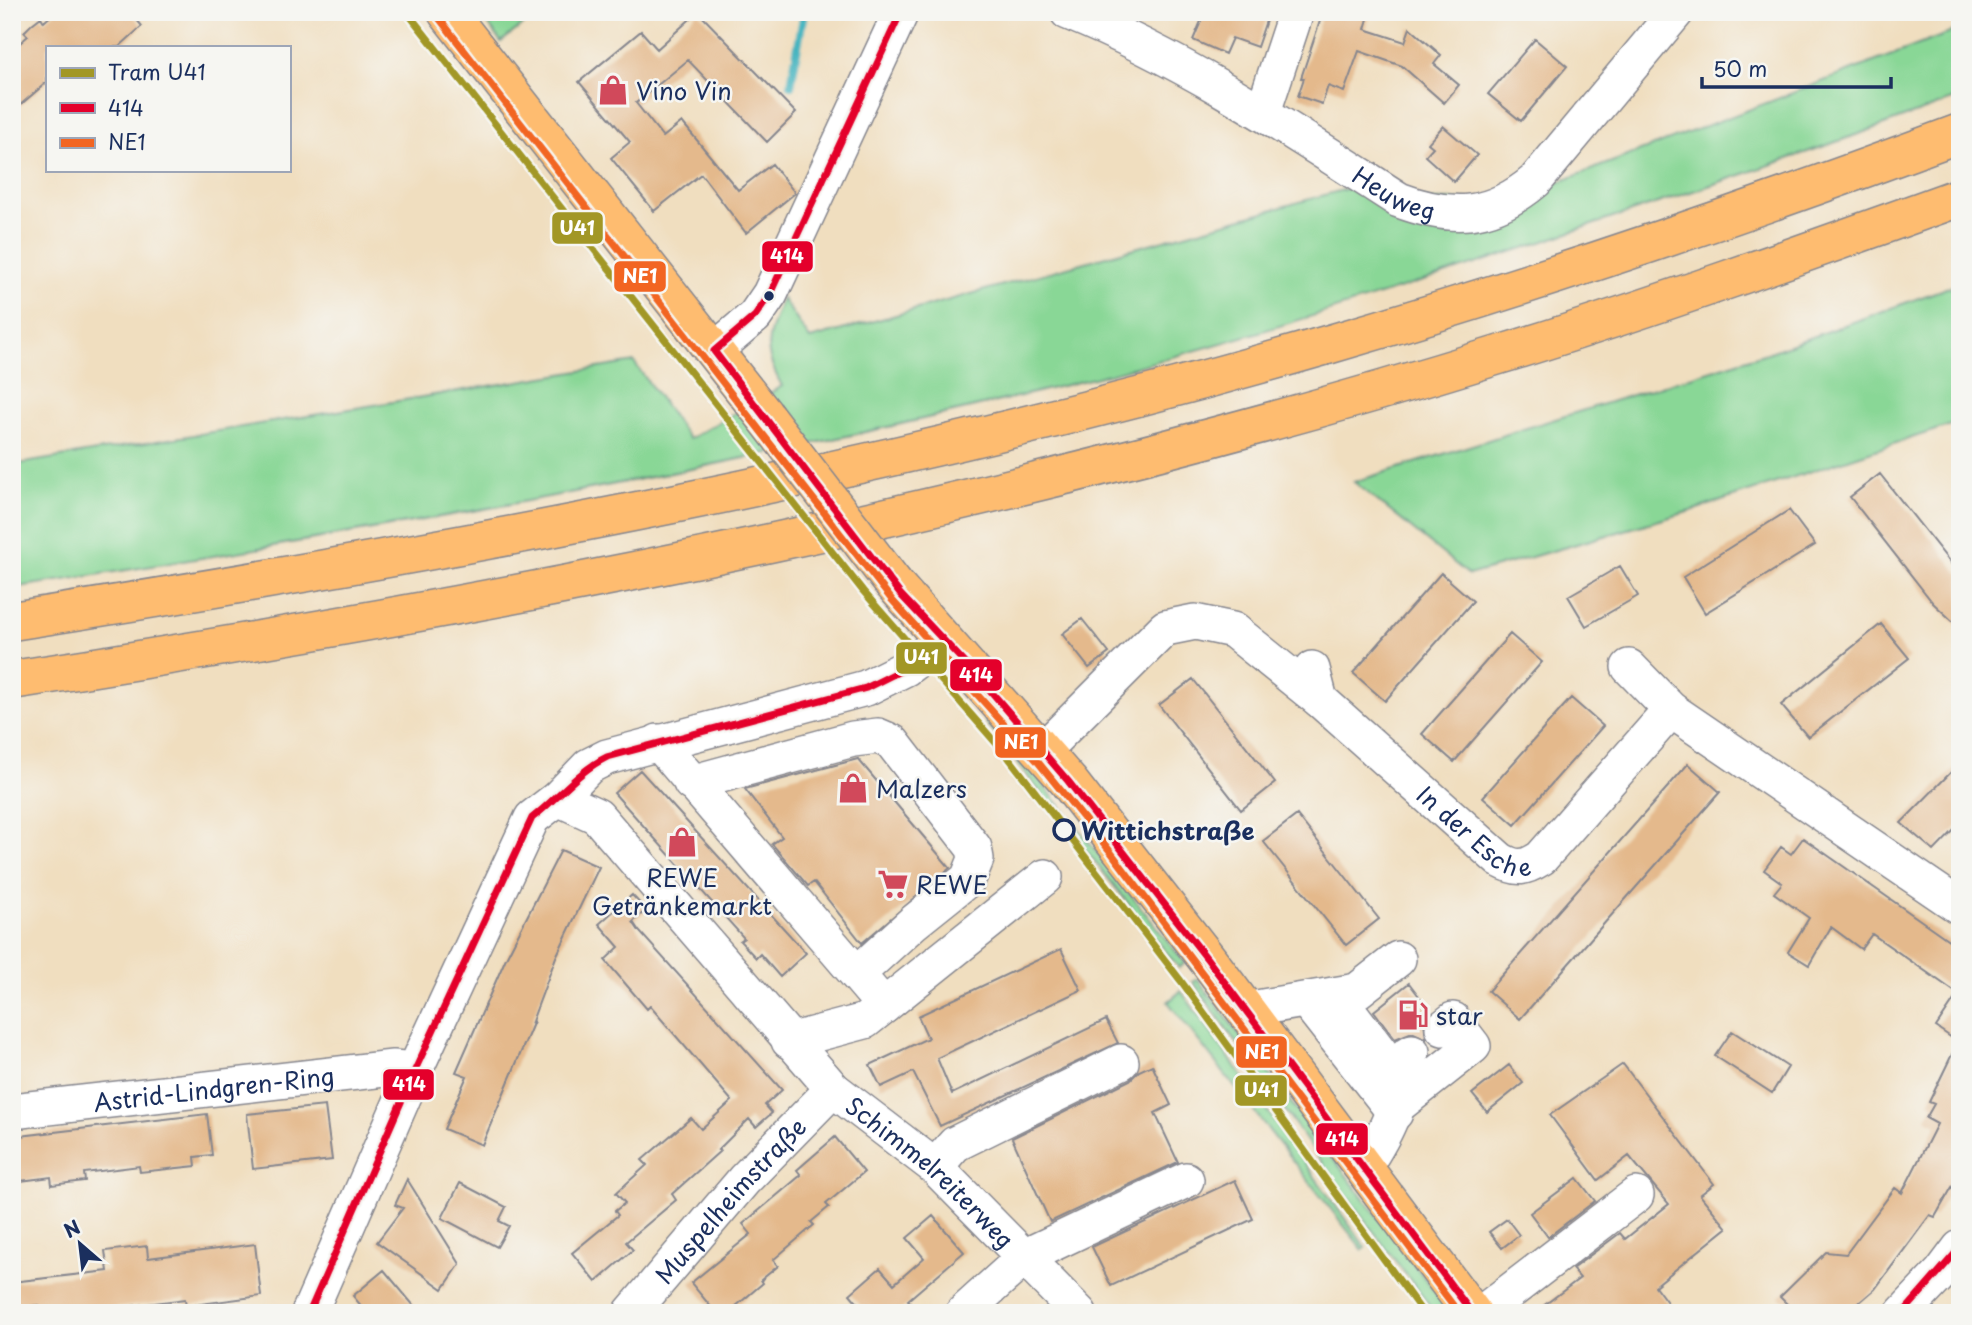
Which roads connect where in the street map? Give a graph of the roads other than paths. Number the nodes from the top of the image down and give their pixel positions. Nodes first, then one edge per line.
1 (447, 12) edge
2 (901, 12) edge
3 (1068, 12) edge
4 (1296, 12) edge
5 (1676, 12) edge
6 (1263, 112) junction
7 (1960, 134) edge
8 (1960, 197) edge
9 (714, 351) junction
10 (12, 621) edge
11 (942, 641) junction
12 (1629, 667) dead end
13 (12, 680) edge
14 (1671, 709) junction
15 (658, 742) junction
16 (1042, 751) junction
17 (691, 783) junction
18 (558, 799) junction
19 (1045, 877) dead end
20 (1960, 907) edge
21 (1398, 959) dead end
22 (858, 974) junction
23 (1334, 996) junction
24 (884, 1006) junction
25 (1245, 1010) junction
26 (1443, 1028) dead end
27 (789, 1041) junction
28 (1121, 1062) dead end
29 (415, 1070) junction
30 (1403, 1082) junction
31 (833, 1090) junction
32 (12, 1111) edge
33 (935, 1167) junction
34 (1363, 1168) junction
35 (1186, 1180) dead end
36 (1636, 1195) dead end
37 (1960, 1248) edge
38 (1026, 1256) junction
39 (309, 1313) edge
40 (631, 1313) edge
41 (963, 1313) edge
42 (1080, 1313) edge
43 (1472, 1313) edge
44 (1482, 1313) edge
45 (1903, 1313) edge

1 - 9 main road
2 - 9 street
3 - 6 street, Heuweg
4 - 6 street
5 - 6 street, Heuweg
7 - 10 main road
8 - 13 main road
9 - 11 main road, bridge
11 - 15 street
11 - 16 main road
12 - 14 street
14 - 16 street, In der Esche
14 - 20 street
15 - 17 street
15 - 18 street
16 - 25 main road
17 - 22 street
17 - 22 street
18 - 27 street
18 - 29 street
19 - 24 street
21 - 23 street
22 - 24 street
23 - 25 street
23 - 30 street
23 - 30 street
24 - 27 street
25 - 34 main road
26 - 30 street
27 - 31 street
28 - 33 street
29 - 32 street, Astrid-Lindgren-Ring
29 - 39 street
30 - 34 street
31 - 33 street, Schimmelreiterweg
31 - 40 street, Muspelheimstraße
33 - 38 street, Schimmelreiterweg
34 - 43 main road
35 - 38 street, Schimmelreiterweg
36 - 44 street
37 - 45 street
38 - 41 street, Schimmelreiterweg
38 - 42 street, Schimmelreiterweg

